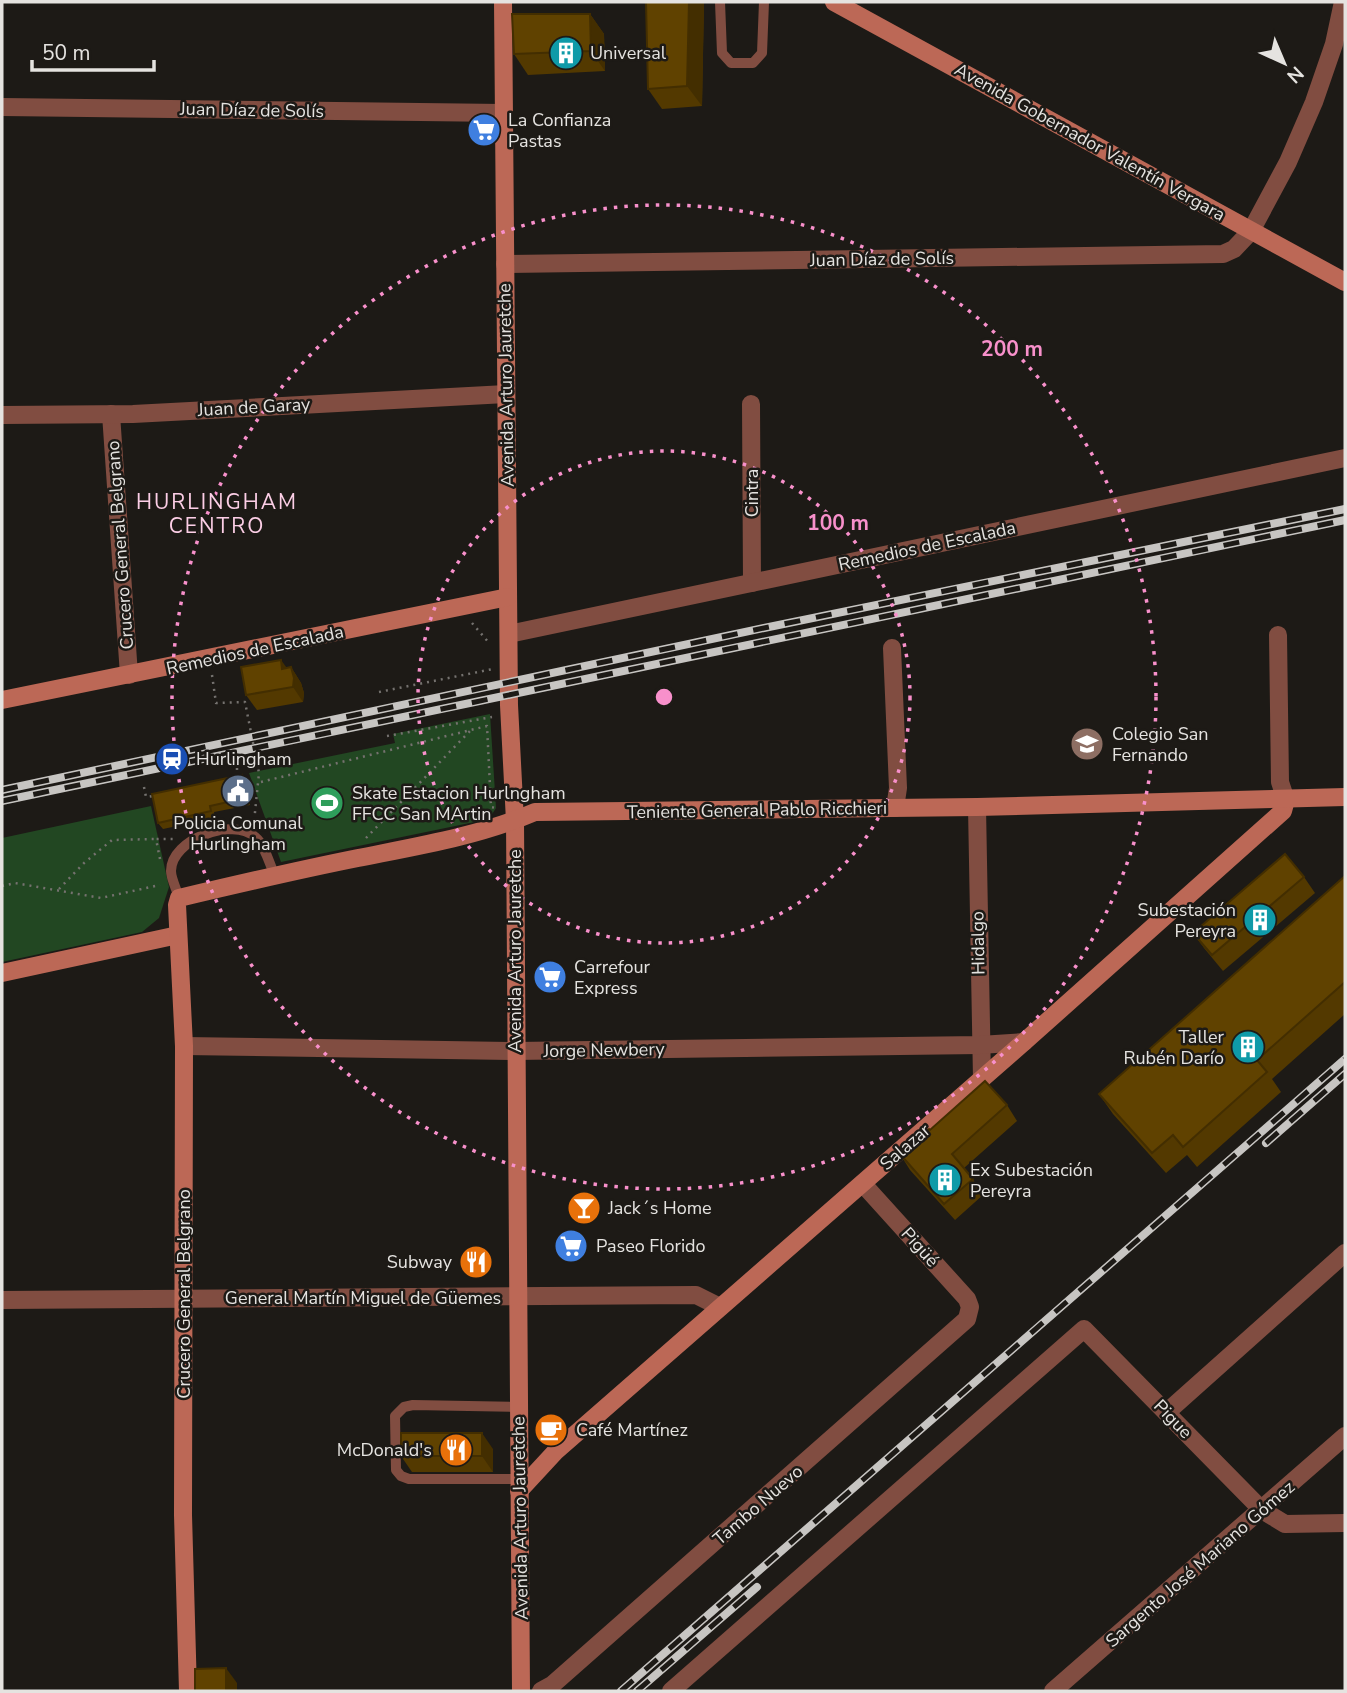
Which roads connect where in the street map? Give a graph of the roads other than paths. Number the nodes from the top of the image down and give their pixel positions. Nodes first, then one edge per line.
1 (503, 2) edge
2 (720, 2) edge
3 (764, 2) edge
4 (834, 2) edge
5 (1343, 2) edge
6 (2, 107) edge
7 (503, 113) junction
8 (1251, 231) junction
9 (505, 264) junction
10 (1345, 282) edge
11 (506, 394) junction
12 (751, 404) dead end
13 (111, 414) junction
14 (2, 415) edge
15 (1345, 458) edge
16 (752, 583) junction
17 (508, 597) junction
18 (509, 634) junction
19 (1278, 635) dead end
20 (892, 648) dead end
21 (129, 676) junction
22 (2, 700) edge
23 (1345, 797) edge
24 (1286, 800) junction
25 (977, 807) junction
26 (895, 808) junction
27 (515, 816) junction
28 (275, 876) junction
29 (179, 898) junction
30 (178, 935) junction
31 (2, 973) edge
32 (1024, 1042) junction
33 (980, 1045) junction
34 (184, 1046) junction
35 (516, 1051) junction
36 (982, 1080) junction
37 (863, 1184) junction
38 (1345, 1253) edge
39 (518, 1297) junction
40 (184, 1298) junction
41 (2, 1300) edge
42 (720, 1307) junction
43 (970, 1314) joint
44 (519, 1407) junction
45 (1167, 1412) junction
46 (1345, 1436) edge
47 (519, 1485) junction
48 (1262, 1510) junction
49 (1345, 1523) edge
50 (188, 1691) edge
51 (521, 1691) edge
52 (541, 1691) edge
53 (671, 1691) edge
54 (1053, 1691) edge

1 - 7 street, Avenida Arturo Jauretche
2 - 3 lane
4 - 8 street, Avenida Gobernador Valentín Vergara
5 - 8 street
6 - 7 street, Juan Díaz de Solís
7 - 9 street, Avenida Arturo Jauretche
8 - 9 street, Juan Díaz de Solís
8 - 10 street, Avenida Gobernador Valentín Vergara
9 - 11 street, Avenida Arturo Jauretche
11 - 13 street, Juan de Garay
11 - 17 street, Avenida Arturo Jauretche
12 - 16 street, Cintra
13 - 14 street, Juan de Garay
13 - 21 street, Crucero General Belgrano
15 - 16 street, Remedios de Escalada
16 - 18 street, Remedios de Escalada
17 - 18 street, Avenida Arturo Jauretche
17 - 21 street, Remedios de Escalada
18 - 27 street, Avenida Arturo Jauretche
19 - 24 street
20 - 26 street
21 - 22 street, Remedios de Escalada
23 - 24 street, Teniente General Pablo Ricchieri
24 - 25 street, Teniente General Pablo Ricchieri
24 - 32 street, Salazar
25 - 26 street, Teniente General Pablo Ricchieri
25 - 33 street, Hidalgo
26 - 27 street, Teniente General Pablo Ricchieri
27 - 28 street, Teniente General Pablo Ricchieri
27 - 35 street, Avenida Arturo Jauretche
28 - 29 street, Teniente General Pablo Ricchieri
28 - 29 lane
29 - 30 street, Crucero General Belgrano
30 - 31 street
30 - 34 street, Crucero General Belgrano
32 - 33 street, Jorge Newbery
32 - 36 street, Salazar
33 - 35 street, Jorge Newbery
33 - 36 street, Hidalgo
34 - 35 street, Jorge Newbery
34 - 40 street, Crucero General Belgrano
35 - 39 street, Avenida Arturo Jauretche
36 - 37 street, Salazar
37 - 42 street, Salazar
37 - 43 street, Pigüé
38 - 45 street
39 - 40 street, General Martín Miguel de Güemes
39 - 42 street, General Martín Miguel de Güemes
39 - 44 street, Avenida Arturo Jauretche
40 - 41 street, General Martín Miguel de Güemes
40 - 50 street, Crucero General Belgrano
42 - 47 street, Salazar
43 - 52 street, Tambo Nuevo
44 - 47 street, Avenida Arturo Jauretche
44 - 47 lane
45 - 48 street, Pigue
45 - 53 street, Pigue
46 - 48 street, Sargento José Mariano Gómez
47 - 51 street, Avenida Arturo Jauretche
48 - 49 street
48 - 54 street, Sargento José Mariano Gómez

